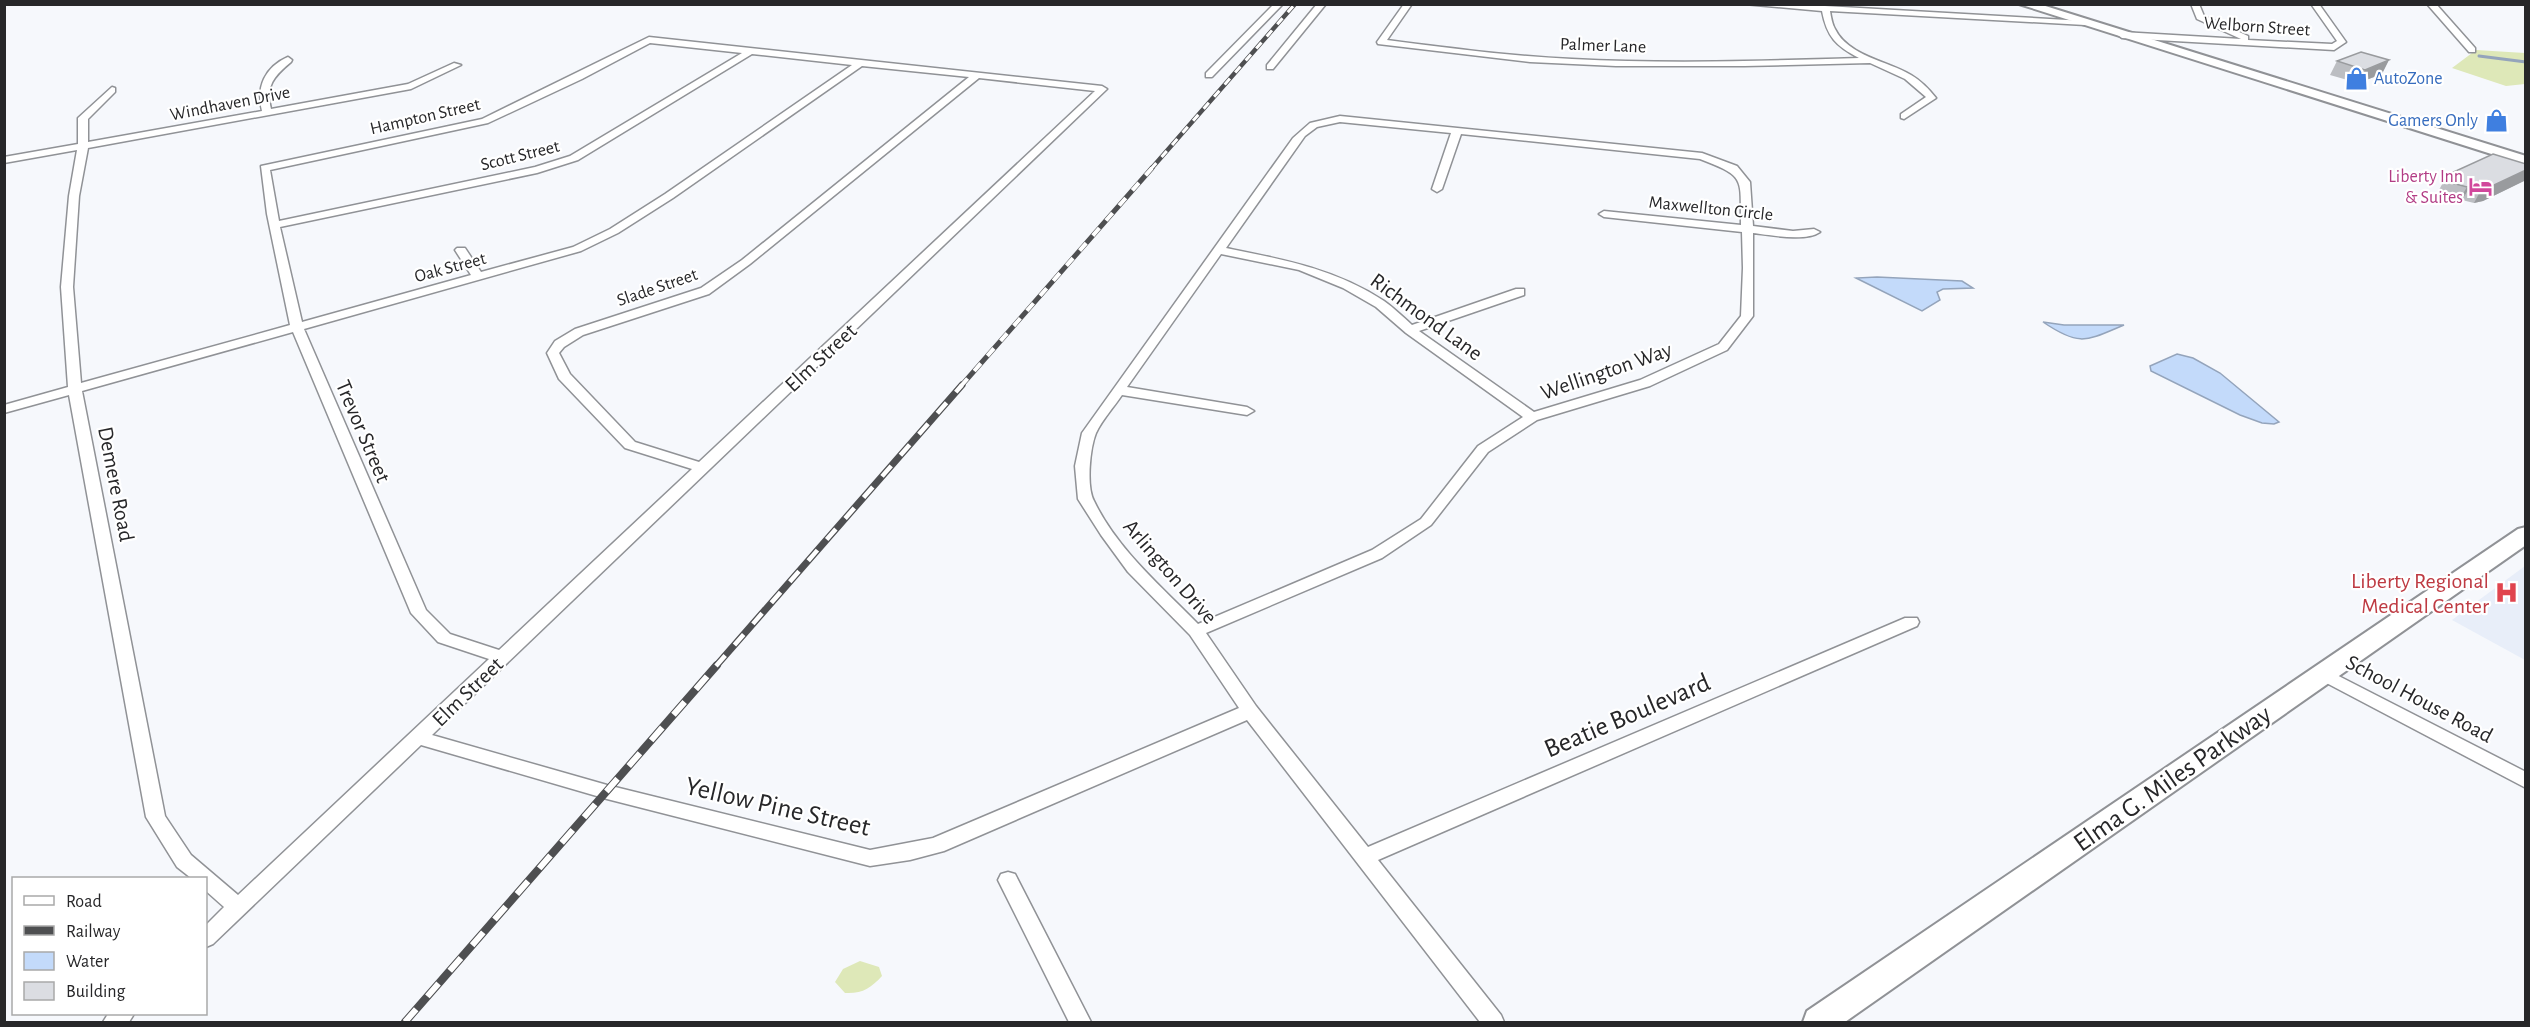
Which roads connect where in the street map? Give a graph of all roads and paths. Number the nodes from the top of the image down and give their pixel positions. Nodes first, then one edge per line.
1 (1279, 4) edge
2 (1322, 4) edge
3 (1408, 4) edge
4 (1748, 4) edge
5 (2025, 4) edge
6 (2195, 4) edge
7 (2315, 4) edge
8 (2431, 4) edge
9 (1825, 8) junction
10 (2085, 23) junction
11 (2122, 35) junction
12 (649, 40) joint
13 (2253, 43) junction
14 (2472, 50) dead end
15 (749, 52) junction
16 (288, 60) dead end
17 (1872, 60) junction
18 (860, 63) junction
19 (457, 65) dead end
20 (1270, 67) dead end
21 (978, 75) junction
22 (1209, 75) dead end
23 (112, 90) dead end
24 (267, 113) junction
25 (1904, 116) dead end
26 (1340, 119) joint
27 (1456, 131) junction
28 (83, 147) junction
29 (4, 160) edge
30 (2526, 161) edge
31 (265, 168) joint
32 (1437, 189) dead end
33 (1604, 214) dead end
34 (274, 225) junction
35 (1747, 229) junction
36 (1815, 232) dead end
37 (461, 250) dead end
38 (1218, 250) junction
39 (478, 277) junction
40 (1520, 292) dead end
41 (297, 328) junction
42 (1410, 330) junction
43 (1118, 390) junction
44 (75, 391) junction
45 (4, 409) edge
46 (1247, 411) dead end
47 (1532, 417) junction
48 (703, 468) junction
49 (2526, 534) edge
50 (1911, 622) dead end
51 (1196, 630) junction
52 (502, 657) junction
53 (2323, 674) junction
54 (1250, 711) junction
55 (419, 738) junction
56 (2526, 781) edge
57 (1364, 857) junction
58 (203, 877) edge
59 (1008, 880) dead end
60 (207, 881) edge
61 (238, 907) junction
62 (207, 937) edge
63 (1080, 1023) edge
64 (1493, 1023) edge
65 (1819, 1023) edge

1 - 22 street
2 - 20 street
3 - 17 street, Palmer Lane
4 - 9 street
5 - 10 main road
6 - 13 street
7 - 13 street, Welborn Street
8 - 14 street
9 - 10 street
9 - 17 street
10 - 11 main road
11 - 13 street, Welborn Street
11 - 30 main road
12 - 15 street, Elm Street
12 - 31 street, Hampton Street
15 - 18 street, Elm Street
15 - 34 street, Scott Street
16 - 24 street
17 - 25 street
18 - 21 street, Elm Street
18 - 39 street, Oak Street
19 - 24 street, Windhaven Drive
21 - 48 street, Elm Street
21 - 48 street, Slade Street
23 - 28 street, Demere Road
24 - 28 street, Windhaven Drive
26 - 27 street, Wellington Way
26 - 38 street, Arlington Drive
27 - 32 street
27 - 35 street, Wellington Way
28 - 29 street, Windhaven Drive
28 - 44 street, Demere Road
31 - 34 street, Trevor Street
33 - 35 street, Maxwellton Circle
34 - 41 street, Trevor Street
35 - 36 street, Maxwellton Circle
35 - 47 street, Wellington Way
37 - 39 street
38 - 42 street, Richmond Lane
38 - 43 street, Arlington Drive
39 - 41 street, Oak Street
40 - 42 street
41 - 44 street, Oak Street
41 - 52 street, Trevor Street
42 - 47 street, Richmond Lane
43 - 46 street
43 - 51 street, Arlington Drive
44 - 45 street, Oak Street
44 - 58 street, Demere Road
47 - 51 street, Wellington Way
48 - 52 street, Elm Street
49 - 53 main road, Elma G. Miles Parkway
50 - 57 street, Beatie Boulevard
51 - 54 street, Arlington Drive
52 - 55 street, Elm Street
53 - 56 street, School House Road
53 - 65 main road, Elma G. Miles Parkway
54 - 55 street, Yellow Pine Street
54 - 57 street, Arlington Drive
55 - 61 street, Elm Street
57 - 64 street, Arlington Drive
59 - 63 street
60 - 61 street, Demere Road
61 - 62 street, Elm Street

